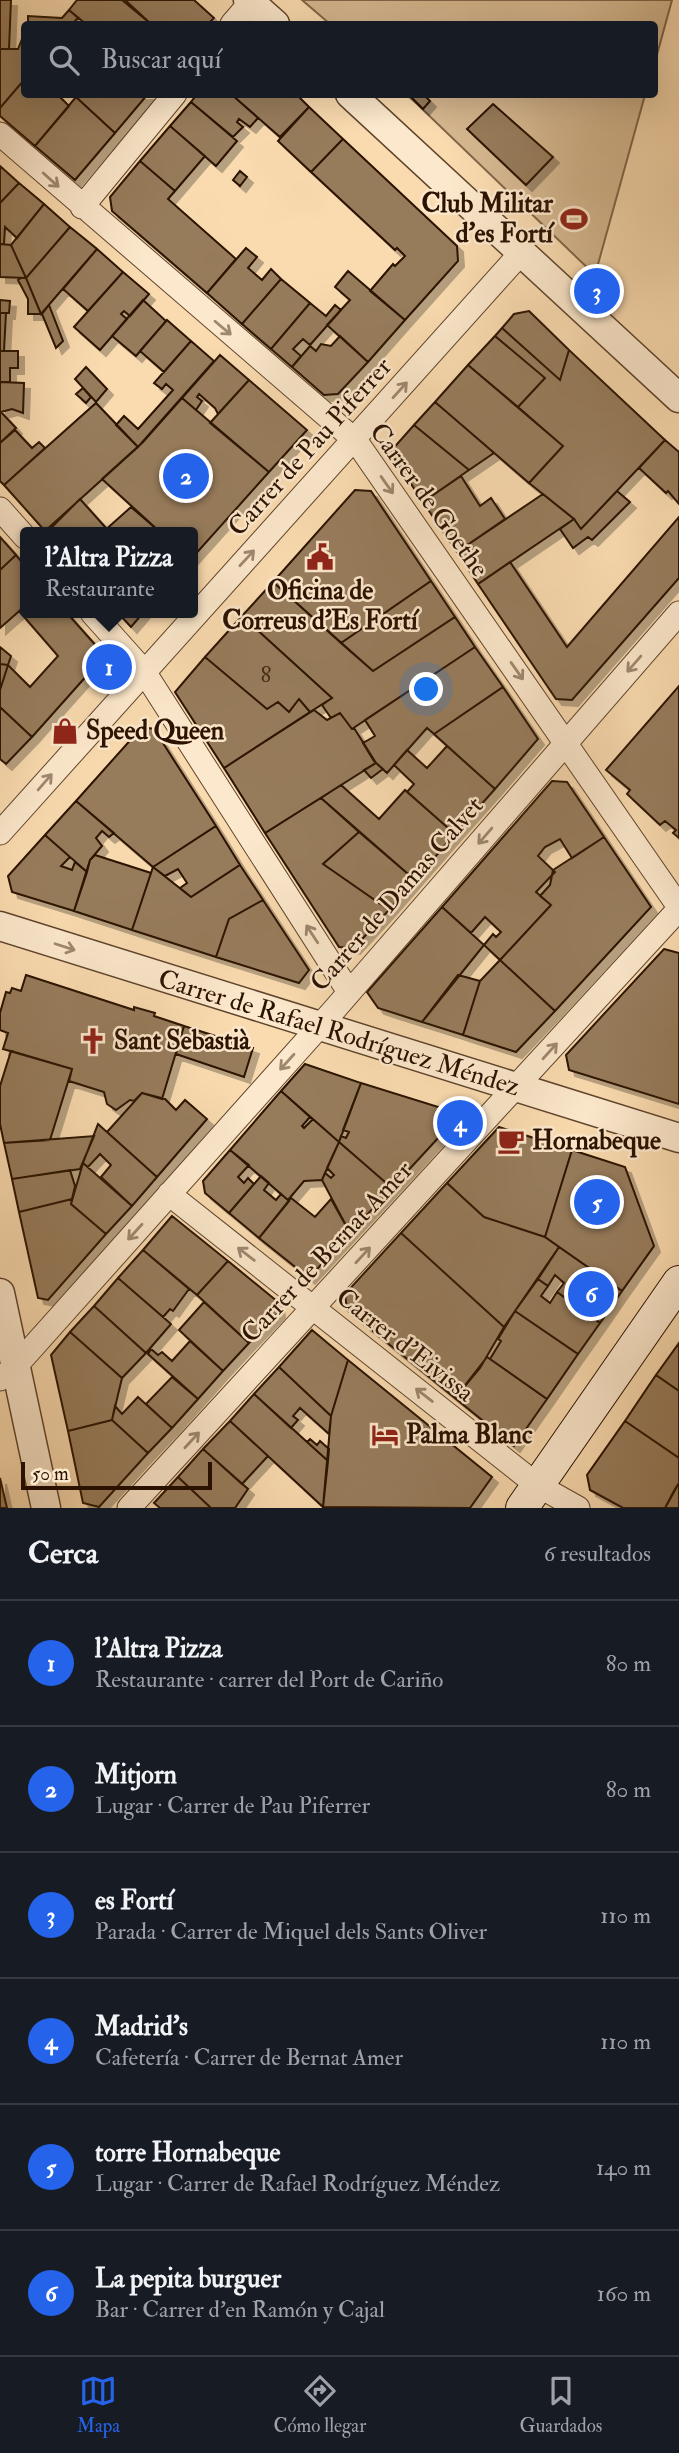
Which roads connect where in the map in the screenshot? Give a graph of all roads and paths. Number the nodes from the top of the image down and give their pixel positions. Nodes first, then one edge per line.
1 (250, 1) edge
2 (234, 21) edge
3 (272, 21) edge
4 (172, 98) edge
5 (353, 98) edge
6 (0, 134) edge
7 (82, 208) junction
8 (520, 254) junction
9 (679, 398) edge
10 (356, 440) junction
11 (0, 509) edge
12 (20, 531) edge
13 (198, 611) edge
14 (679, 612) edge
15 (96, 618) edge
16 (191, 618) edge
17 (143, 670) junction
18 (567, 741) junction
19 (0, 833) edge
20 (679, 908) edge
21 (0, 926) edge
22 (349, 992) junction
23 (318, 1027) junction
24 (518, 1088) junction
25 (679, 1138) edge
26 (169, 1194) junction
27 (679, 1282) edge
28 (0, 1293) edge
29 (314, 1308) junction
30 (7, 1373) edge
31 (529, 1500) edge
32 (46, 1508) edge
33 (129, 1508) edge
34 (578, 1508) edge

1 - 2 street
1 - 3 street
4 - 7 street
5 - 8 street
6 -> 7 street, Carrer de Goethe
7 -> 10 street, Carrer de Goethe
8 - 9 street
10 -> 8 street, Carrer de Pau Piferrer
13 -> 10 street, Carrer de Pau Piferrer
10 -> 18 street, Carrer de Goethe
11 - 12 street
14 -> 18 street, Carrer de Damas Calvet
15 - 17 street
17 -> 16 street, Carrer de Pau Piferrer
19 -> 17 street, Carrer de Pau Piferrer
22 -> 17 street
18 - 20 street, Carrer de Goethe
18 -> 22 street, Carrer de Damas Calvet
24 -> 20 street, Carrer de Bernat Amer
21 -> 23 street, Carrer de Rafael Rodríguez Méndez
22 - 23 street, Carrer de Damas Calvet
23 - 24 street, Carrer de Rafael Rodríguez Méndez
23 -> 26 street, Carrer de Damas Calvet
24 - 25 street, Carrer de Rafael Rodríguez Méndez
29 -> 24 street, Carrer de Bernat Amer
29 -> 26 street, Carrer d'Eivissa
26 -> 30 street, Carrer de Damas Calvet
27 - 31 main road
28 - 30 street
31 -> 29 street, Carrer d'Eivissa
33 -> 29 street, Carrer de Bernat Amer
30 - 32 street
31 - 34 street, Carrer d'Eivissa

